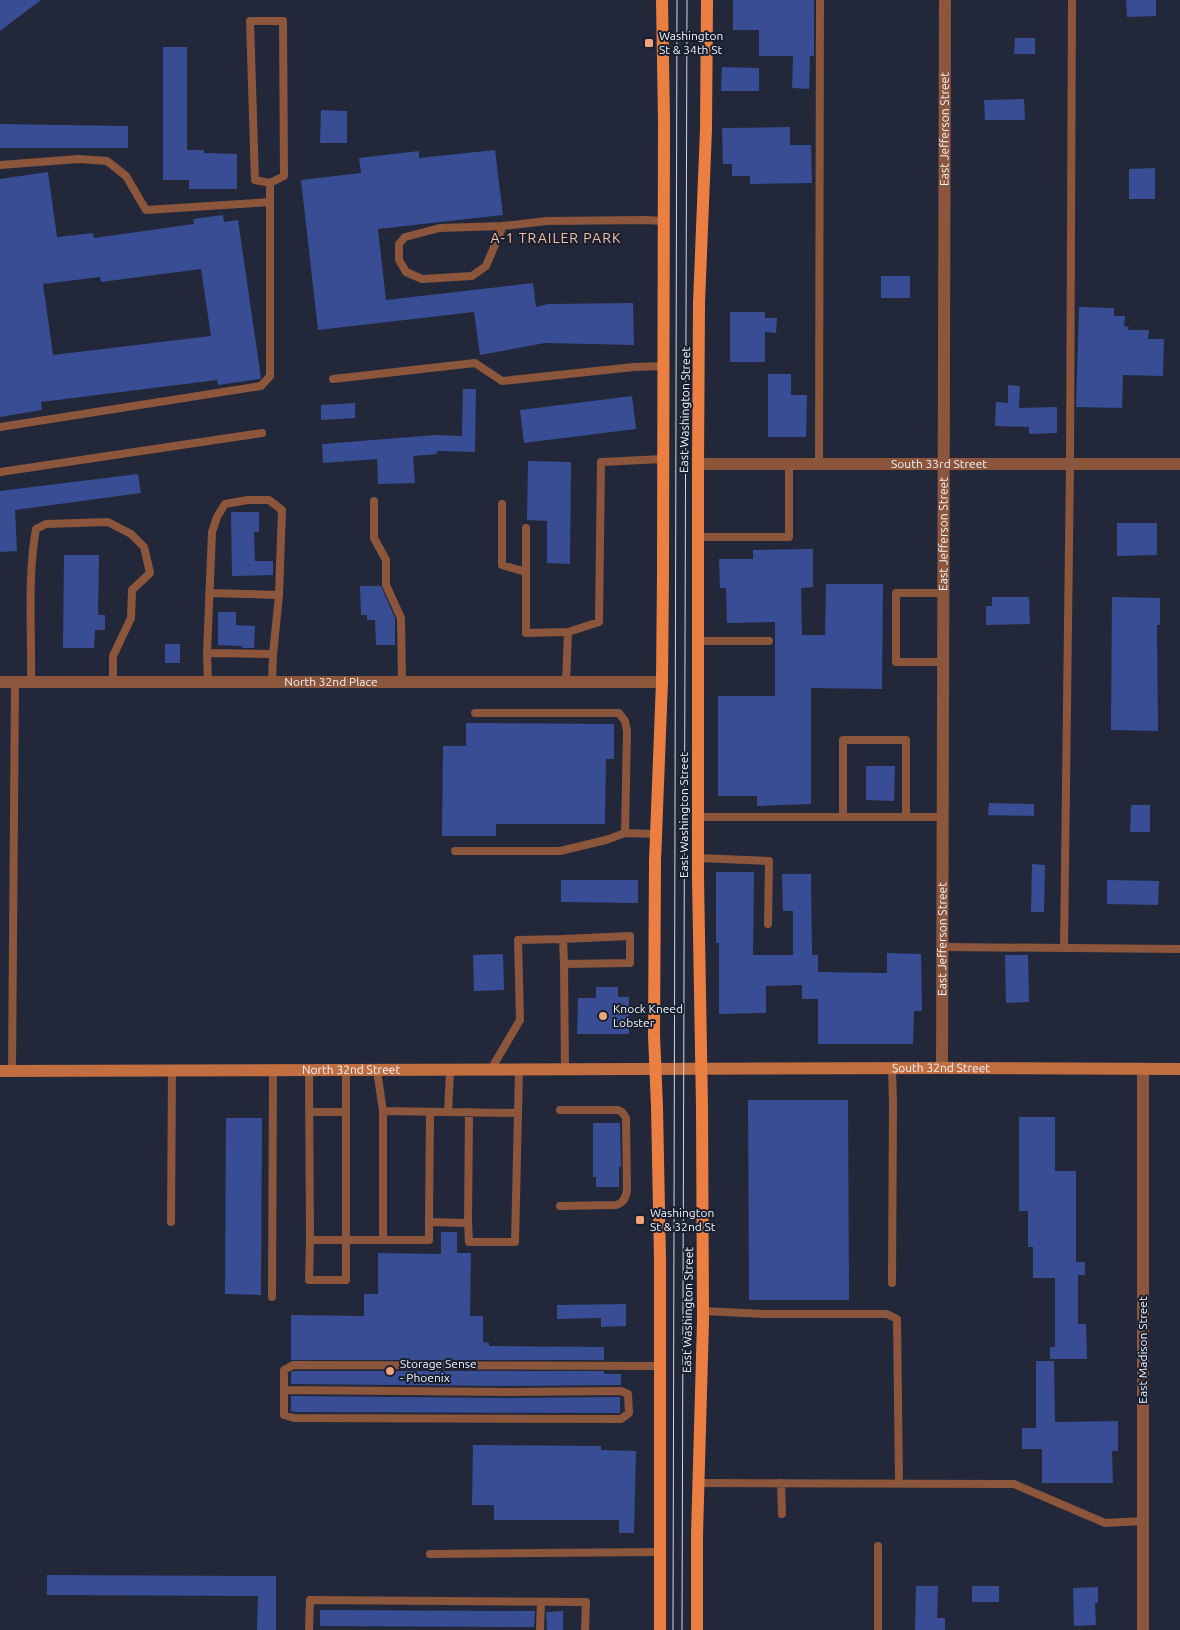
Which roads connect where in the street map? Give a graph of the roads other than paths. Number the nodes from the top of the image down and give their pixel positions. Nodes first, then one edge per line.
1 (662, 0) edge
2 (707, 0) edge
3 (820, 0) edge
4 (945, 0) edge
5 (1072, 0) edge
6 (0, 165) edge
7 (270, 183) junction
8 (270, 202) junction
9 (664, 221) junction
10 (503, 226) junction
11 (663, 366) junction
12 (333, 378) dead end
13 (0, 427) edge
14 (262, 433) dead end
15 (663, 459) junction
16 (698, 464) junction
17 (789, 464) junction
18 (819, 464) junction
19 (944, 464) junction
20 (1070, 464) junction
21 (1180, 464) edge
22 (0, 472) edge
23 (374, 501) dead end
24 (502, 504) dead end
25 (526, 528) dead end
26 (698, 537) junction
27 (526, 572) junction
28 (210, 593) junction
29 (944, 593) junction
30 (279, 596) junction
31 (568, 632) junction
32 (698, 641) junction
33 (769, 641) dead end
34 (208, 653) junction
35 (273, 654) junction
36 (943, 662) junction
37 (0, 682) edge
38 (15, 682) junction
39 (31, 682) junction
40 (113, 682) junction
41 (208, 682) junction
42 (272, 682) junction
43 (402, 682) junction
44 (566, 682) junction
45 (662, 682) junction
46 (475, 713) dead end
47 (698, 816) junction
48 (843, 817) junction
49 (906, 817) junction
50 (943, 817) junction
51 (625, 834) junction
52 (656, 834) junction
53 (455, 851) dead end
54 (698, 858) junction
55 (768, 924) dead end
56 (562, 939) junction
57 (942, 948) junction
58 (1064, 948) junction
59 (1180, 949) edge
60 (564, 964) junction
61 (942, 1068) junction
62 (702, 1069) junction
63 (892, 1069) junction
64 (565, 1070) junction
65 (656, 1070) junction
66 (1143, 1070) junction
67 (1180, 1070) edge
68 (172, 1071) junction
69 (273, 1071) junction
70 (309, 1071) junction
71 (346, 1071) junction
72 (377, 1071) junction
73 (450, 1071) junction
74 (490, 1071) junction
75 (519, 1071) junction
76 (6, 1072) edge
77 (560, 1110) dead end
78 (383, 1111) junction
79 (309, 1112) junction
80 (346, 1112) junction
81 (430, 1112) junction
82 (448, 1112) junction
83 (469, 1112) junction
84 (518, 1113) junction
85 (560, 1206) dead end
86 (171, 1222) dead end
87 (429, 1222) junction
88 (468, 1223) junction
89 (310, 1240) junction
90 (346, 1240) junction
91 (383, 1240) junction
92 (892, 1283) dead end
93 (272, 1297) dead end
94 (703, 1311) junction
95 (660, 1366) junction
96 (284, 1390) junction
97 (698, 1483) junction
98 (781, 1483) junction
99 (899, 1483) junction
100 (782, 1514) dead end
101 (1143, 1521) junction
102 (878, 1546) dead end
103 (660, 1552) junction
104 (430, 1554) dead end
105 (540, 1602) junction
106 (309, 1630) edge
107 (540, 1630) edge
108 (585, 1630) edge
109 (660, 1630) edge
110 (696, 1630) edge
111 (878, 1630) edge
112 (1143, 1630) edge

1 - 9 main road, East Washington Street
2 - 16 main road, East Washington Street
3 - 18 lane
4 - 19 street, East Jefferson Street
5 - 20 lane
6 - 8 lane
7 - 7 lane
7 - 8 lane
8 - 13 lane
9 - 10 lane
9 - 11 main road, East Washington Street
10 - 10 lane
11 - 12 lane
11 - 15 main road, East Washington Street
14 - 22 lane
15 - 31 lane
15 - 45 main road, East Washington Street
16 - 17 street, South 33rd Street
16 - 26 main road, East Washington Street
17 - 18 street, South 33rd Street
17 - 26 lane
18 - 19 street, South 33rd Street
19 - 20 street, South 33rd Street
19 - 29 street, East Jefferson Street
20 - 21 street, South 33rd Street
20 - 58 lane
23 - 43 lane
24 - 27 lane
25 - 27 lane
26 - 32 main road, East Washington Street
27 - 31 lane
28 - 30 lane
28 - 30 lane
28 - 34 lane
29 - 36 street, East Jefferson Street
29 - 36 lane
30 - 35 lane
31 - 44 lane
32 - 33 lane
32 - 47 main road, East Washington Street
34 - 35 lane
34 - 41 lane
35 - 42 lane
36 - 50 street, East Jefferson Street
37 - 38 street, North 32nd Place
38 - 39 street, North 32nd Place
38 - 76 lane
39 - 40 street, North 32nd Place
39 - 40 lane
40 - 41 street, North 32nd Place
41 - 42 street, North 32nd Place
42 - 43 street, North 32nd Place
43 - 44 street, North 32nd Place
44 - 45 street, North 32nd Place
45 - 52 main road, East Washington Street
46 - 51 lane
47 - 48 lane
47 - 54 main road, East Washington Street
48 - 49 lane
48 - 49 lane
49 - 50 lane
50 - 57 street, East Jefferson Street
51 - 52 lane
51 - 53 lane
52 - 65 main road, East Washington Street
54 - 55 lane
54 - 62 main road, East Washington Street
56 - 60 lane
56 - 60 lane
56 - 74 lane
57 - 58 lane
57 - 61 street, East Jefferson Street
58 - 59 lane
60 - 64 lane
61 - 63 main road, South 32nd Street
61 - 66 main road, South 32nd Street
62 - 63 main road, South 32nd Street
62 - 65 main road, North 32nd Street
62 - 94 main road, East Washington Street
63 - 92 lane
64 - 65 main road, North 32nd Street
64 - 75 main road, North 32nd Street
65 - 95 main road, East Washington Street
66 - 67 main road, South 32nd Street
66 - 101 street, East Madison Street
68 - 69 main road, North 32nd Street
68 - 76 main road, North 32nd Street
68 - 86 lane
69 - 70 main road, North 32nd Street
69 - 93 lane
70 - 71 main road, North 32nd Street
70 - 79 lane
71 - 72 main road, North 32nd Street
71 - 80 lane
72 - 73 main road, North 32nd Street
72 - 78 lane
73 - 74 main road, North 32nd Street
73 - 82 lane
74 - 75 main road, North 32nd Street
75 - 84 lane
77 - 85 lane
78 - 81 lane
78 - 91 lane
79 - 80 lane
79 - 89 lane
80 - 90 lane
81 - 82 lane
81 - 87 lane
82 - 83 lane
83 - 84 lane
83 - 88 lane
84 - 88 lane
87 - 88 lane
87 - 91 lane
89 - 90 lane
89 - 90 lane
90 - 91 lane
94 - 97 main road, East Washington Street
94 - 99 lane
95 - 96 lane
95 - 103 main road, East Washington Street
96 - 96 lane
97 - 98 lane
97 - 110 main road, East Washington Street
98 - 99 lane
98 - 100 lane
99 - 101 lane
101 - 112 street, East Madison Street
102 - 111 lane
103 - 104 lane
103 - 109 main road, East Washington Street
105 - 106 lane
105 - 107 lane
105 - 108 lane

